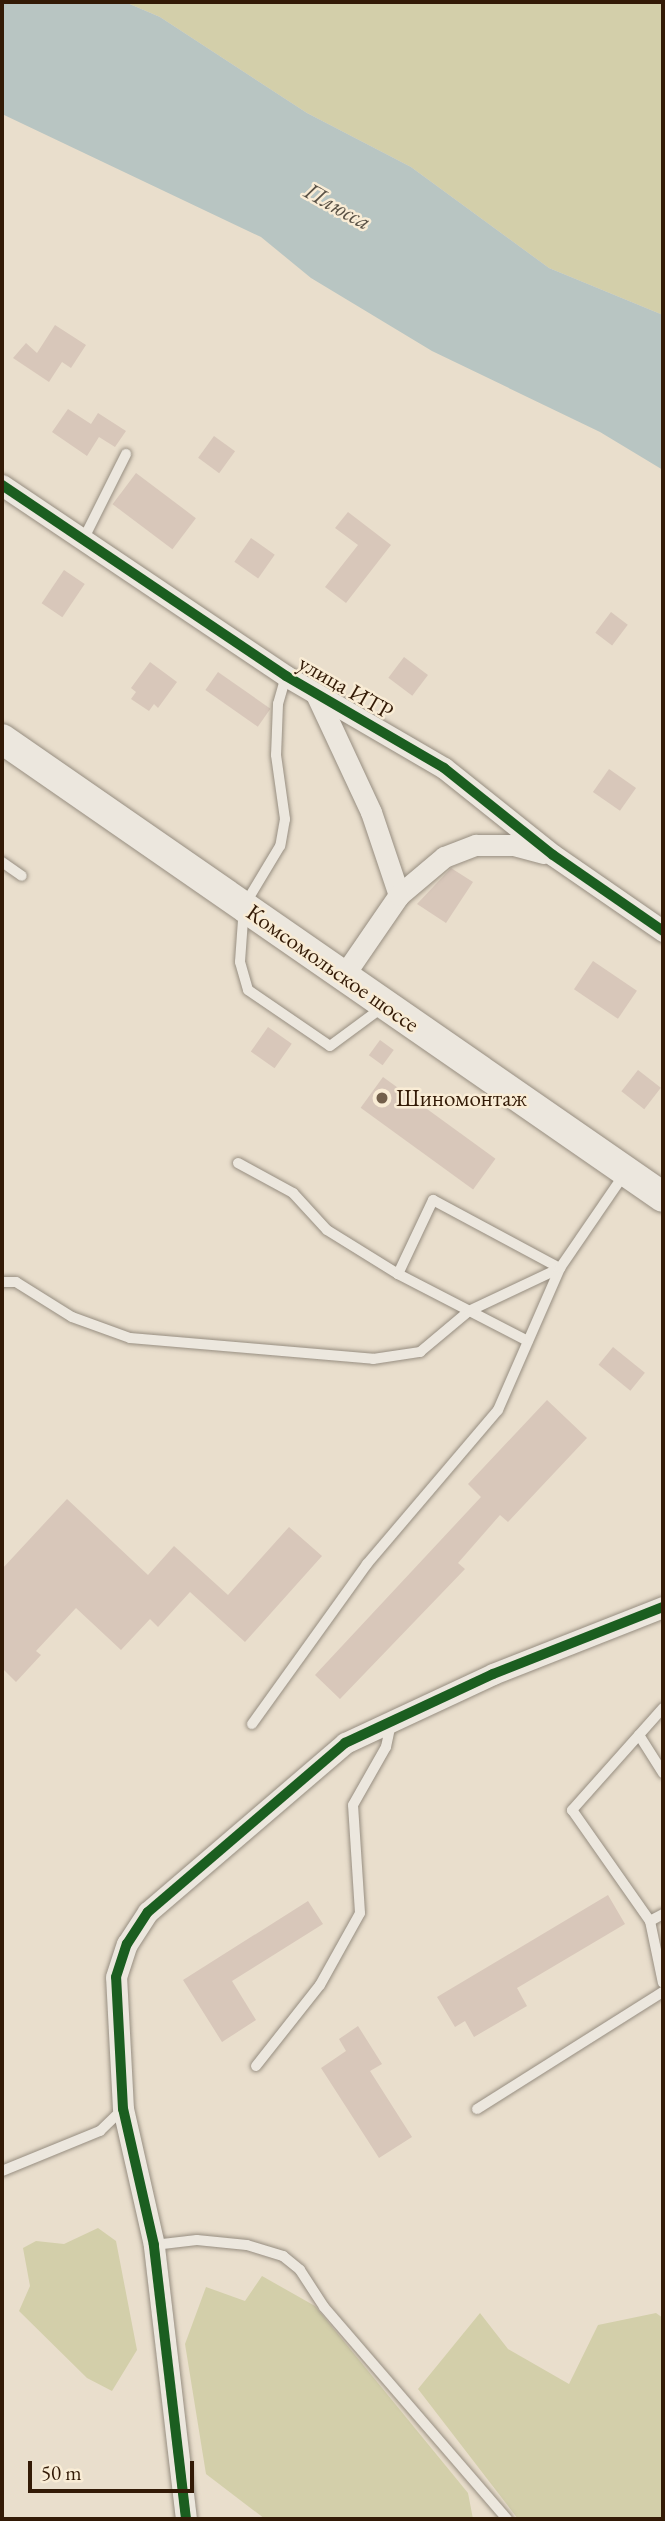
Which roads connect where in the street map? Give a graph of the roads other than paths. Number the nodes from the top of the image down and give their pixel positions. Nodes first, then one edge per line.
1 (126, 454) dead end
2 (2, 485) edge
3 (84, 538) junction
4 (286, 676) junction
5 (316, 694) junction
6 (2, 739) edge
7 (553, 855) junction
8 (2, 862) edge
9 (22, 876) dead end
10 (397, 898) junction
11 (244, 906) junction
12 (663, 931) edge
13 (344, 975) junction
14 (386, 1004) junction
15 (238, 1163) dead end
16 (626, 1171) junction
17 (663, 1197) edge
18 (560, 1268) junction
19 (398, 1274) junction
20 (2, 1282) edge
21 (469, 1311) junction
22 (528, 1341) junction
23 (663, 1607) edge
24 (663, 1708) edge
25 (252, 1724) dead end
26 (391, 1724) junction
27 (639, 1735) junction
28 (663, 1773) edge
29 (663, 1914) edge
30 (650, 1922) junction
31 (663, 1983) edge
32 (663, 1992) edge
33 (256, 2066) dead end
34 (124, 2109) junction
35 (477, 2109) dead end
36 (2, 2171) edge
37 (154, 2245) junction
38 (186, 2519) edge
39 (507, 2519) edge

1 - 3 lane
2 - 3 street, улица ИТР
3 - 4 street, улица ИТР
4 - 5 street, улица ИТР
4 - 11 lane
5 - 7 street, улица ИТР
5 - 10 street, улица ИТР
6 - 11 main road, Комсомольское шоссе
7 - 10 street, улица ИТР
7 - 12 street, улица ИТР
8 - 9 lane
10 - 13 street
11 - 13 main road, Комсомольское шоссе
11 - 14 lane
13 - 14 main road, Комсомольское шоссе
14 - 16 main road, Комсомольское шоссе
15 - 19 lane
16 - 17 main road, Комсомольское шоссе
16 - 18 lane
18 - 19 lane
18 - 21 lane
18 - 22 lane
19 - 21 lane
20 - 21 lane
21 - 22 lane
22 - 25 lane
23 - 26 street
24 - 27 lane
26 - 33 lane
26 - 34 street
27 - 28 lane
27 - 30 lane
29 - 30 lane
30 - 31 lane
32 - 35 lane
34 - 36 lane
34 - 37 street
37 - 38 street
37 - 39 lane

